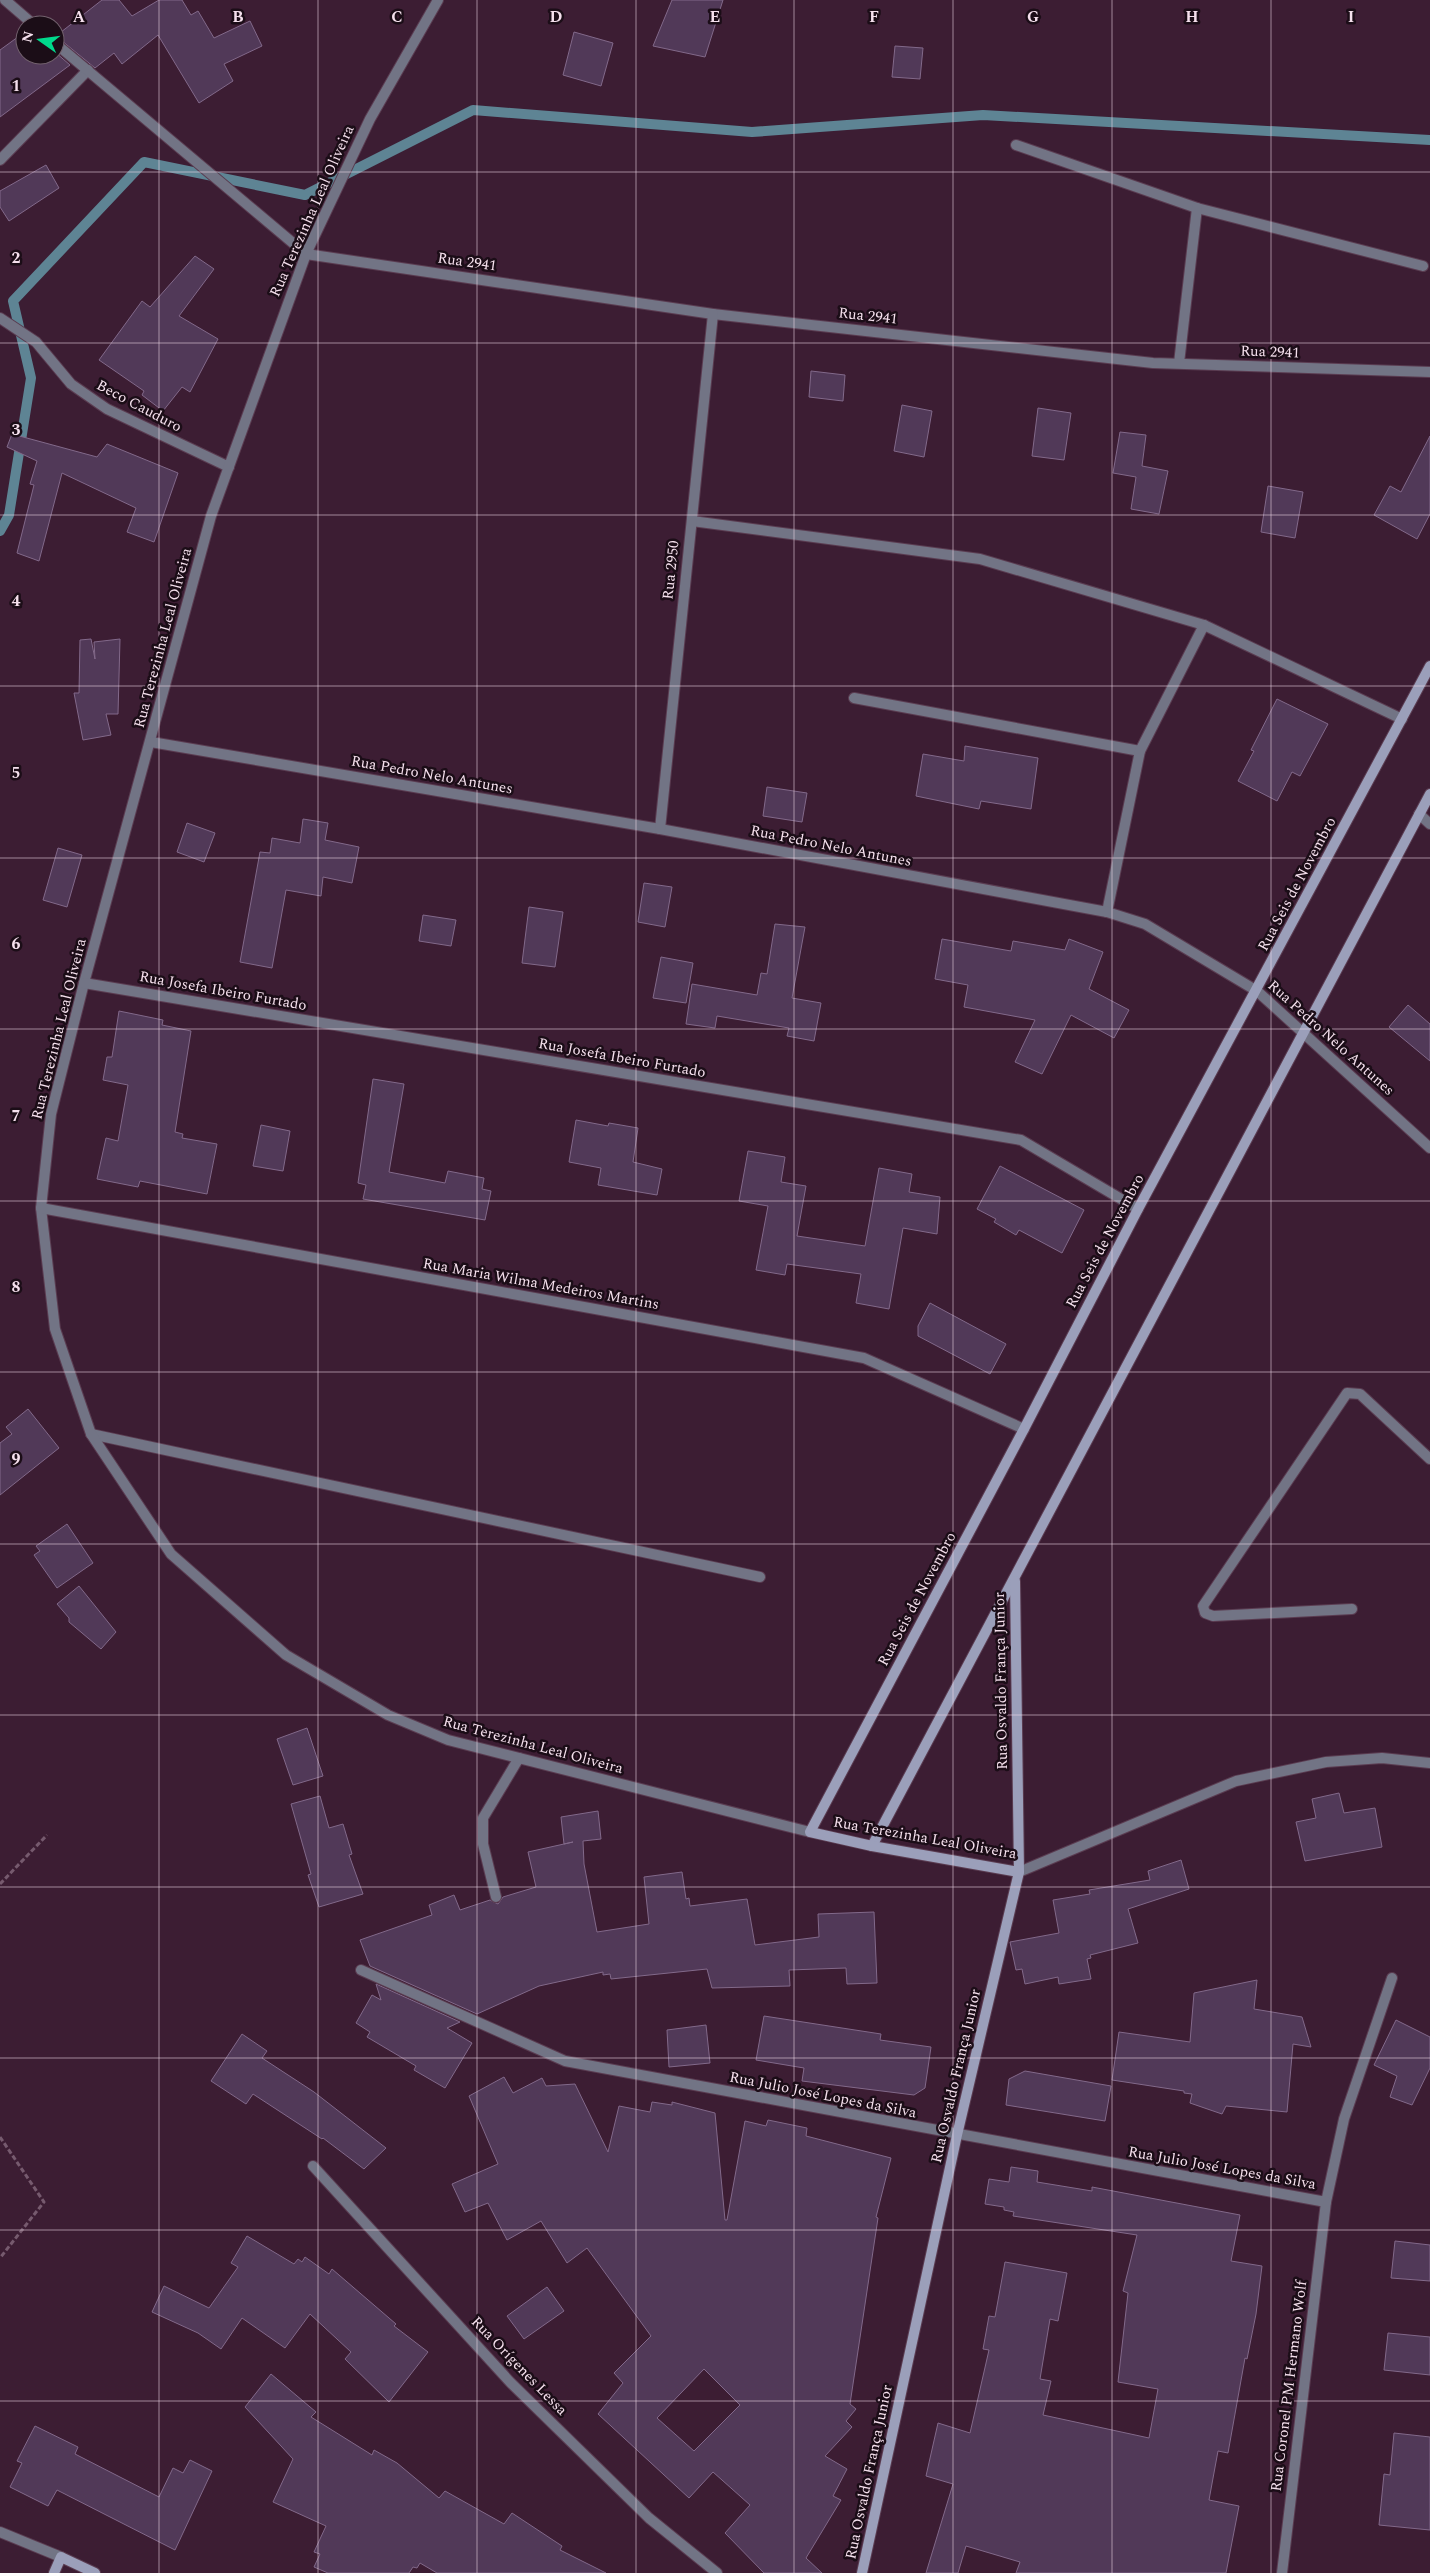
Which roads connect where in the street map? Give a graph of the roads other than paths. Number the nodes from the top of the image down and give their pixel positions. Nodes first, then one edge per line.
1 (438, 0) edge
2 (6, 3) edge
3 (21, 15) edge
4 (65, 51) edge
5 (88, 70) junction
6 (1016, 145) dead end
7 (0, 160) edge
8 (1197, 208) junction
9 (306, 254) junction
10 (1423, 266) dead end
11 (713, 314) junction
12 (0, 318) edge
13 (1179, 364) junction
14 (1430, 372) edge
15 (229, 467) junction
16 (692, 521) junction
17 (1204, 624) junction
18 (1430, 666) edge
19 (854, 698) dead end
20 (1402, 719) junction
21 (151, 742) junction
22 (1140, 751) junction
23 (1430, 794) edge
24 (1419, 814) junction
25 (1430, 824) edge
26 (660, 829) junction
27 (1107, 912) junction
28 (84, 983) junction
29 (1257, 991) junction
30 (1303, 1033) junction
31 (1430, 1148) edge
32 (41, 1208) junction
33 (1138, 1209) junction
34 (1024, 1429) junction
35 (91, 1434) junction
36 (1430, 1459) edge
37 (760, 1577) dead end
38 (1015, 1580) junction
39 (1352, 1609) dead end
40 (519, 1758) junction
41 (1430, 1764) edge
42 (810, 1832) junction
43 (872, 1846) junction
44 (1019, 1872) junction
45 (496, 1897) dead end
46 (361, 1970) dead end
47 (1392, 1978) dead end
48 (957, 2135) junction
49 (313, 2166) dead end
50 (1326, 2202) junction
51 (0, 2532) edge
52 (62, 2557) junction
53 (54, 2573) edge
54 (95, 2573) edge
55 (717, 2573) edge
56 (862, 2573) edge
57 (1282, 2573) edge

1 - 9 street, Rua Terezinha Leal Oliveira
2 - 3 street
4 - 5 street
5 - 7 street
5 - 9 street
6 - 8 street
8 - 10 street
8 - 13 street
9 - 11 street, Rua 2941
9 - 15 street, Rua Terezinha Leal Oliveira
11 - 13 street, Rua 2941
11 - 16 street, Rua 2950
12 - 15 street, Beco Cauduro
13 - 14 street, Rua 2941
15 - 21 street, Rua Terezinha Leal Oliveira
16 - 17 street
16 - 26 street, Rua 2950
17 - 20 street
17 - 22 street
18 - 20 street, Rua Seis de Novembro
19 - 22 street
20 - 29 street, Rua Seis de Novembro
21 - 26 street, Rua Pedro Nelo Antunes
21 - 28 street, Rua Terezinha Leal Oliveira
22 - 27 street
23 - 24 street
24 - 25 street
24 - 30 street
26 - 27 street, Rua Pedro Nelo Antunes
27 - 29 street, Rua Pedro Nelo Antunes
28 - 32 street, Rua Terezinha Leal Oliveira
28 - 33 street, Rua Josefa Ibeiro Furtado
29 - 30 street, Rua Pedro Nelo Antunes
29 - 33 street, Rua Seis de Novembro
30 - 31 street, Rua Pedro Nelo Antunes
30 - 38 street
32 - 34 street, Rua Maria Wilma Medeiros Martins
32 - 35 street, Rua Terezinha Leal Oliveira
33 - 34 street, Rua Seis de Novembro
34 - 42 street, Rua Seis de Novembro
35 - 37 street
35 - 40 street, Rua Terezinha Leal Oliveira
36 - 39 street
38 - 43 street
38 - 44 street, Rua Osvaldo França Junior
40 - 42 street, Rua Terezinha Leal Oliveira
40 - 45 street
41 - 44 street, Rua Terezinha Leal Oliveira
42 - 43 street, Rua Terezinha Leal Oliveira
43 - 44 street, Rua Terezinha Leal Oliveira
44 - 48 street, Rua Osvaldo França Junior
46 - 48 street, Rua Julio José Lopes da Silva
47 - 50 street, Rua Coronel PM Hermano Wolf
48 - 50 street, Rua Julio José Lopes da Silva
48 - 56 street, Rua Osvaldo França Junior
49 - 55 street, Rua Orígenes Lessa
50 - 57 street, Rua Coronel PM Hermano Wolf
51 - 52 street
52 - 53 street
52 - 54 street

